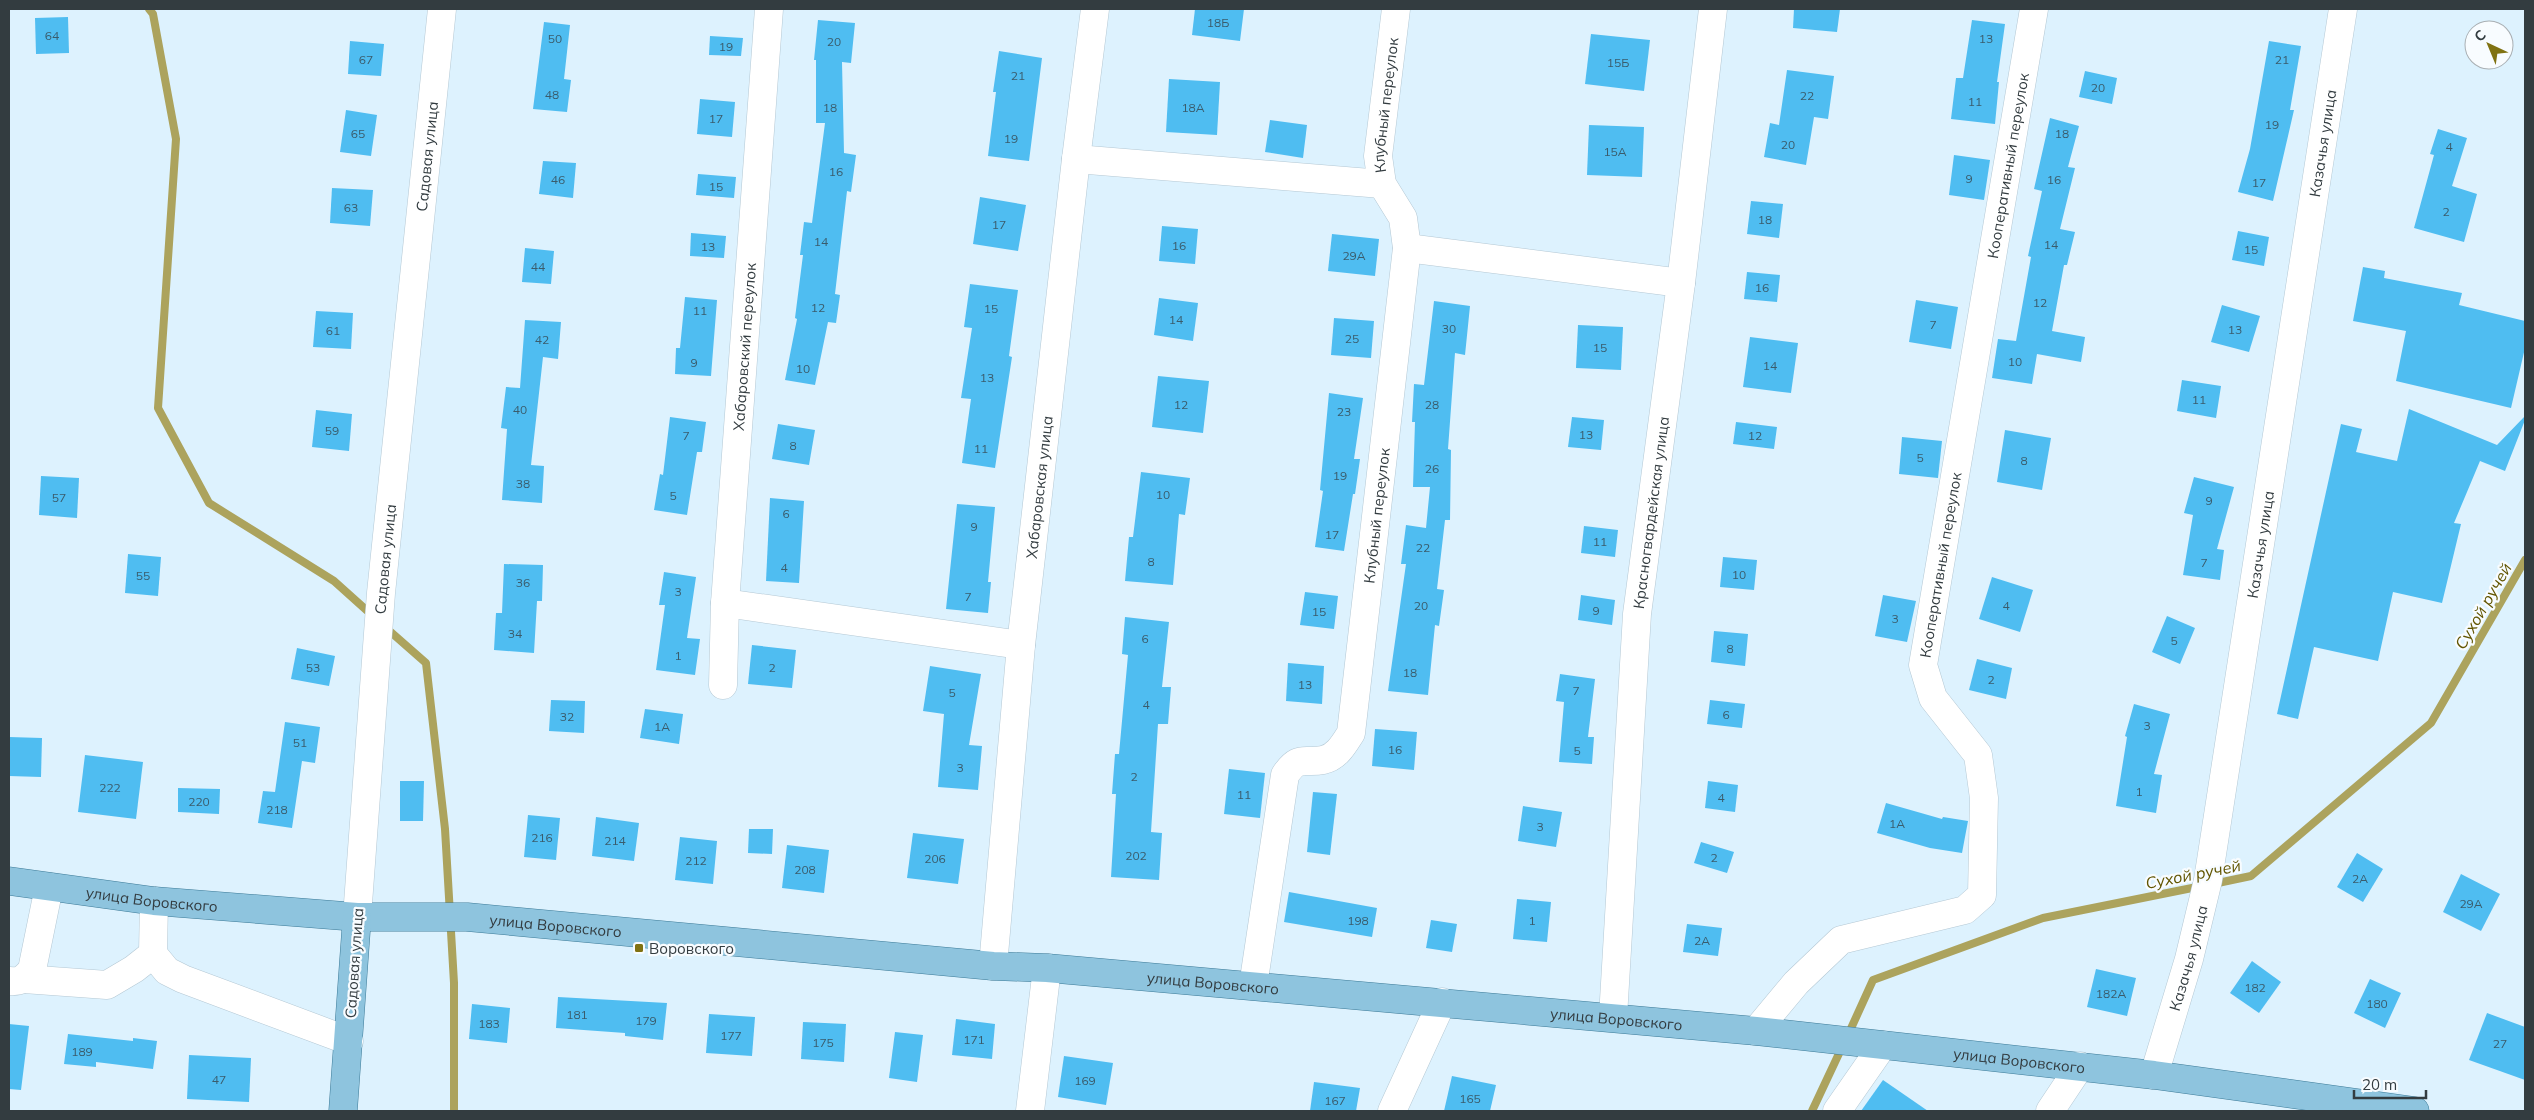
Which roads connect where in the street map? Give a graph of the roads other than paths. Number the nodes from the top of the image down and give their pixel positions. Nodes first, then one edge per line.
1 (442, 9) edge
2 (770, 9) edge
3 (1095, 9) edge
4 (1396, 9) edge
5 (1713, 9) edge
6 (2034, 9) edge
7 (2342, 9) edge
8 (1076, 159) junction
9 (1382, 184) junction
10 (1407, 248) junction
11 (1681, 284) junction
12 (725, 603) junction
13 (1021, 645) junction
14 (723, 685) dead end
15 (9, 881) edge
16 (49, 886) junction
17 (154, 901) junction
18 (357, 917) junction
19 (153, 954) junction
20 (993, 966) junction
21 (1047, 968) junction
22 (16, 980) edge
23 (1252, 986) junction
24 (1442, 1002) junction
25 (1613, 1018) junction
26 (1756, 1031) junction
27 (349, 1041) junction
28 (1883, 1045) junction
29 (2080, 1066) junction
30 (2154, 1075) junction
31 (343, 1111) edge
32 (1030, 1111) edge
33 (1392, 1111) edge
34 (1837, 1111) edge
35 (2050, 1111) edge
36 (2416, 1111) edge

1 - 18 street, Садовая улица
2 - 12 street, Хабаровский переулок
3 - 8 street, Хабаровская улица
4 - 9 street, Клубный переулок
5 - 11 street, Красногвардейская улица
6 - 26 street, Кооперативный переулок
7 - 30 street, Казачья улица
8 - 9 street
8 - 13 street, Хабаровская улица
9 - 10 street, Клубный переулок
10 - 11 street
10 - 23 street, Клубный переулок
11 - 25 street, Красногвардейская улица
12 - 13 street
12 - 14 street, Хабаровский переулок
13 - 20 street, Хабаровская улица
15 - 16 main road, улица Воровского
16 - 17 main road, улица Воровского
16 - 22 street
17 - 18 main road, улица Воровского
17 - 19 street
18 - 20 main road, улица Воровского
18 - 27 main road, Садовая улица
19 - 22 street
19 - 27 street
20 - 21 main road, улица Воровского
21 - 23 main road, улица Воровского
21 - 32 street
23 - 24 main road, улица Воровского
24 - 25 main road, улица Воровского
24 - 33 street
25 - 26 main road, улица Воровского
26 - 28 main road, улица Воровского
27 - 31 main road, Садовая улица
28 - 29 main road, улица Воровского
28 - 34 street
29 - 30 main road, улица Воровского
29 - 35 street
30 - 36 main road, улица Воровского

